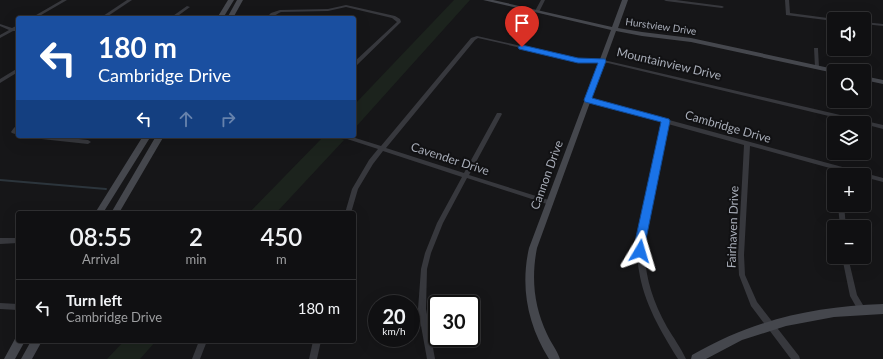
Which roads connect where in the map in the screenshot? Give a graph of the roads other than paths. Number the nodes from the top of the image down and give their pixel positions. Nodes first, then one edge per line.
1 (64, 0) edge
2 (130, 0) edge
3 (231, 0) edge
4 (240, 0) edge
5 (486, 0) edge
6 (542, 0) edge
7 (625, 0) edge
8 (666, 0) edge
9 (788, 0) edge
10 (188, 7) dead end
11 (722, 7) dead end
12 (537, 12) junction
13 (36, 16) edge
14 (105, 16) edge
15 (175, 16) edge
16 (221, 16) edge
17 (231, 16) edge
18 (270, 16) edge
19 (827, 19) edge
20 (871, 24) edge
21 (0, 25) edge
22 (883, 25) edge
23 (615, 29) junction
24 (15, 30) edge
25 (0, 37) edge
26 (816, 49) dead end
27 (356, 60) edge
28 (602, 61) junction
29 (817, 67) junction
30 (827, 69) edge
31 (16, 71) edge
32 (871, 79) edge
33 (0, 81) edge
34 (883, 82) edge
35 (588, 100) junction
36 (499, 114) dead end
37 (666, 121) junction
38 (883, 127) edge
39 (51, 138) edge
40 (146, 138) edge
41 (159, 138) edge
42 (349, 138) edge
43 (88, 142) dead end
44 (747, 144) junction
45 (382, 149) junction
46 (827, 169) edge
47 (466, 176) junction
48 (871, 177) edge
49 (883, 180) edge
50 (550, 203) junction
51 (100, 211) edge
52 (115, 211) edge
53 (349, 211) edge
54 (0, 241) edge
55 (16, 241) dead end
56 (847, 264) edge
57 (0, 306) edge
58 (16, 307) edge
59 (862, 310) junction
60 (883, 310) edge
61 (771, 325) junction
62 (19, 343) edge
63 (36, 343) edge
64 (202, 343) edge
65 (317, 343) edge
66 (9, 359) edge
67 (26, 359) edge
68 (196, 359) edge
69 (313, 359) edge
70 (431, 359) edge
71 (555, 359) edge
72 (682, 359) edge
73 (696, 359) edge
74 (796, 359) edge

1 - 13 street
2 - 14 street
3 - 16 street
4 - 17 street
5 - 12 street, Hurstview Drive
6 - 12 street
7 - 23 street, Cannon Drive
8 - 11 street
9 - 19 street
10 - 15 street
12 - 23 street, Hurstview Drive
18 - 27 street
20 - 22 street
21 - 24 street
23 - 28 street, Cannon Drive
23 - 29 street, Hurstview Drive
24 - 25 street
26 - 29 street
28 - 35 street, Cannon Drive
28 - 38 street, Mountainview Drive
28 - 45 street, Mountainview Drive
29 - 30 street, Hurstview Drive
31 - 33 street
32 - 34 street
35 - 37 street, Cambridge Drive
35 - 50 street, Cannon Drive
36 - 47 street
37 - 44 street, Cambridge Drive
37 - 72 street
39 - 43 street
40 - 51 street
41 - 52 street
42 - 45 street, Cavender Drive
44 - 46 street, Cambridge Drive
44 - 61 street, Fairhaven Drive
45 - 47 street, Cavender Drive
45 - 53 street, Mountainview Drive
47 - 50 street, Cavender Drive
47 - 70 street
48 - 49 street, Cambridge Drive
50 - 71 street, Cannon Drive
54 - 55 street
56 - 59 street
57 - 58 street
59 - 60 street
59 - 61 street
61 - 73 street
61 - 74 street, Fairhaven Drive
62 - 66 street
63 - 67 street
64 - 68 street
65 - 69 street

